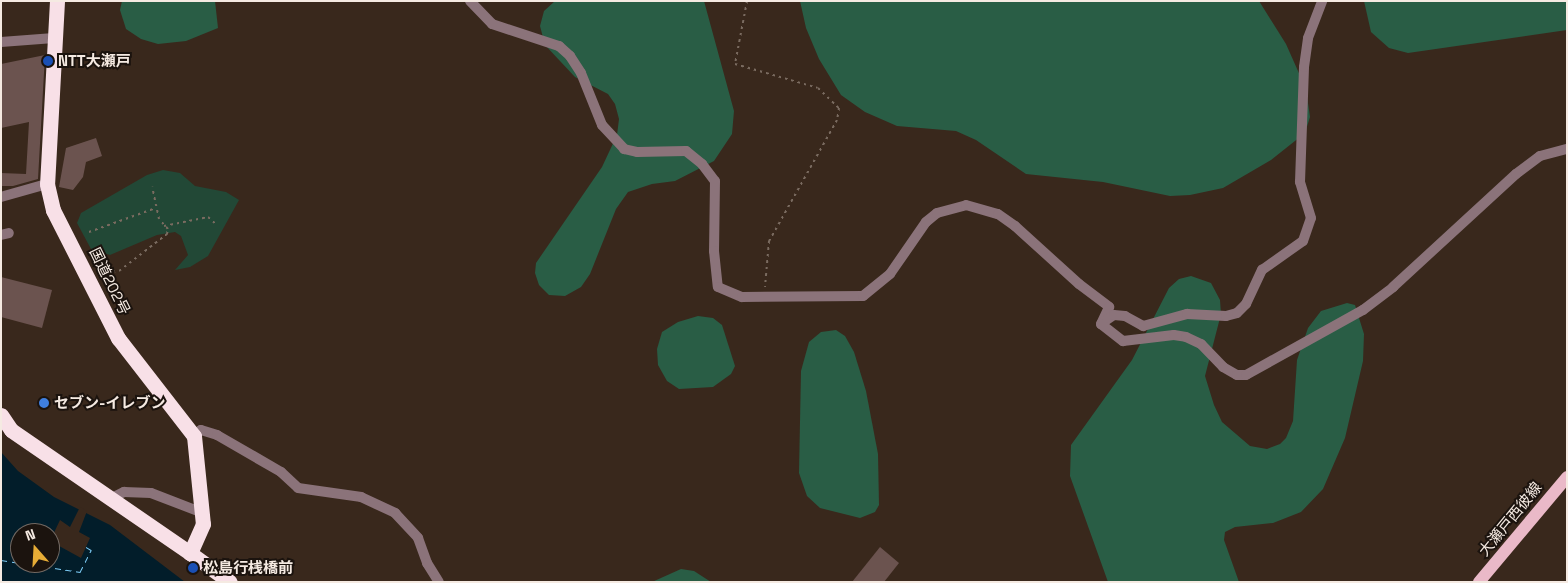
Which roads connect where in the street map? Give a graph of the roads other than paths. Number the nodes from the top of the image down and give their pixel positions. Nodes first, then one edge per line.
1 (56, 1) edge
2 (470, 1) edge
3 (1322, 1) edge
4 (54, 38) junction
5 (1, 42) edge
6 (1567, 149) edge
7 (47, 184) junction
8 (1, 198) edge
9 (1101, 324) junction
10 (1, 415) edge
11 (194, 436) junction
12 (1567, 477) edge
13 (110, 499) junction
14 (203, 513) junction
15 (190, 553) junction
16 (230, 582) edge
17 (439, 582) edge
18 (1480, 582) edge

1 - 4 highway, 国道202号
2 - 9 street
3 - 9 street
4 - 5 street
4 - 7 highway, 国道202号
6 - 9 street
7 - 8 street
7 - 11 highway, 国道202号
10 - 13 highway
11 - 14 highway
11 - 17 street
12 - 18 main road, 大瀬戸西彼線
13 - 14 street
13 - 15 highway
14 - 15 highway
15 - 16 highway

